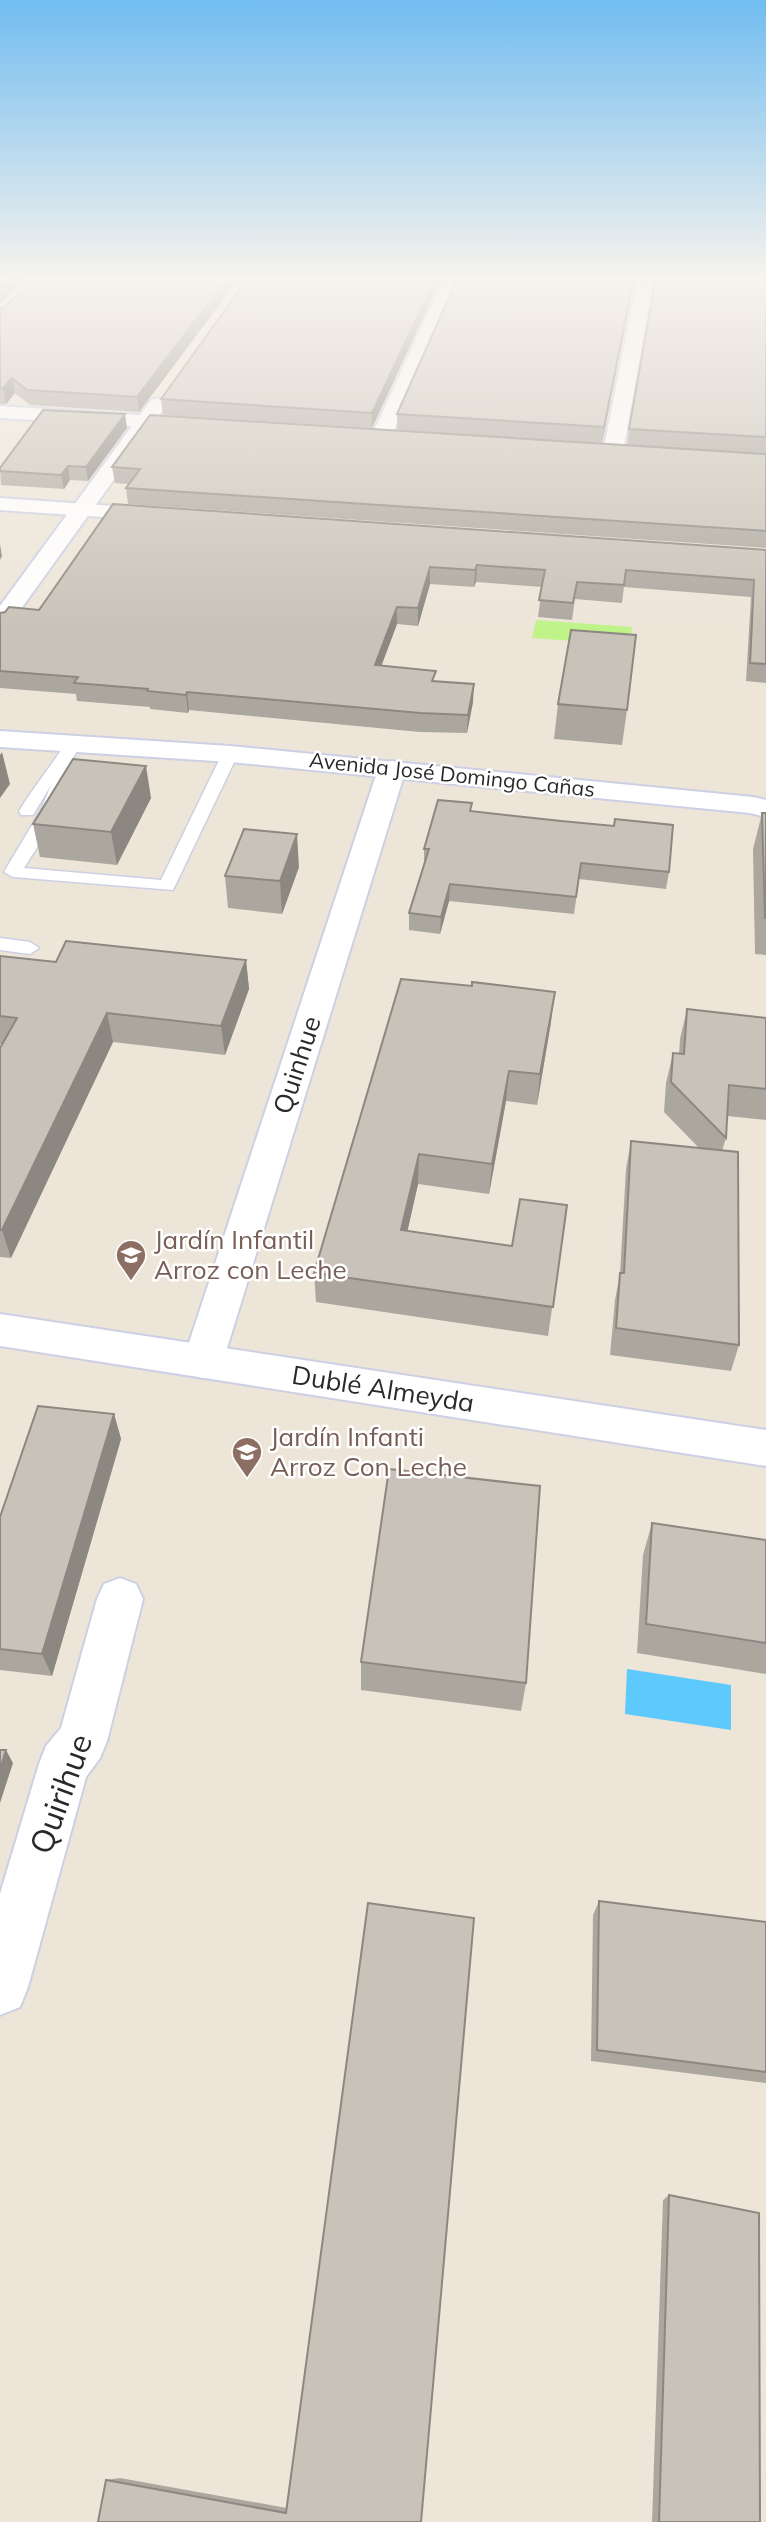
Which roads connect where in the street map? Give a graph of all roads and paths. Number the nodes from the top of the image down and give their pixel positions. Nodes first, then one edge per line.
1 (165, 395) edge
2 (395, 395) edge
3 (624, 395) edge
4 (0, 412) edge
5 (146, 421) junction
6 (214, 426) edge
7 (408, 439) edge
8 (613, 452) edge
9 (0, 504) edge
10 (82, 510) junction
11 (184, 517) edge
12 (0, 622) edge
13 (0, 723) edge
14 (0, 739) edge
15 (72, 746) junction
16 (151, 747) junction
17 (230, 754) junction
18 (392, 769) junction
19 (58, 770) junction
20 (762, 805) edge
21 (27, 811) dead end
22 (0, 944) edge
23 (30, 948) dead end
24 (0, 1330) edge
25 (202, 1361) junction
26 (766, 1448) edge
27 (120, 1599) dead end
28 (0, 1987) edge

1 - 5 street
2 - 7 street
3 - 8 street
4 - 5 street
5 - 6 street
5 - 10 street
9 - 10 street
10 - 11 street
10 - 12 street
13 - 16 street, Avenida José Domingo Cañas
14 - 15 street, Avenida José Domingo Cañas
15 - 16 street, Avenida José Domingo Cañas
15 - 19 lane
16 - 17 street, Avenida José Domingo Cañas
17 - 18 street, Avenida José Domingo Cañas
17 - 19 lane
18 - 20 street, Avenida José Domingo Cañas
18 - 25 street, Quinhue
19 - 21 lane
22 - 23 lane
24 - 25 street, Dublé Almeyda
25 - 26 street, Dublé Almeyda
27 - 28 street, Quirihue

